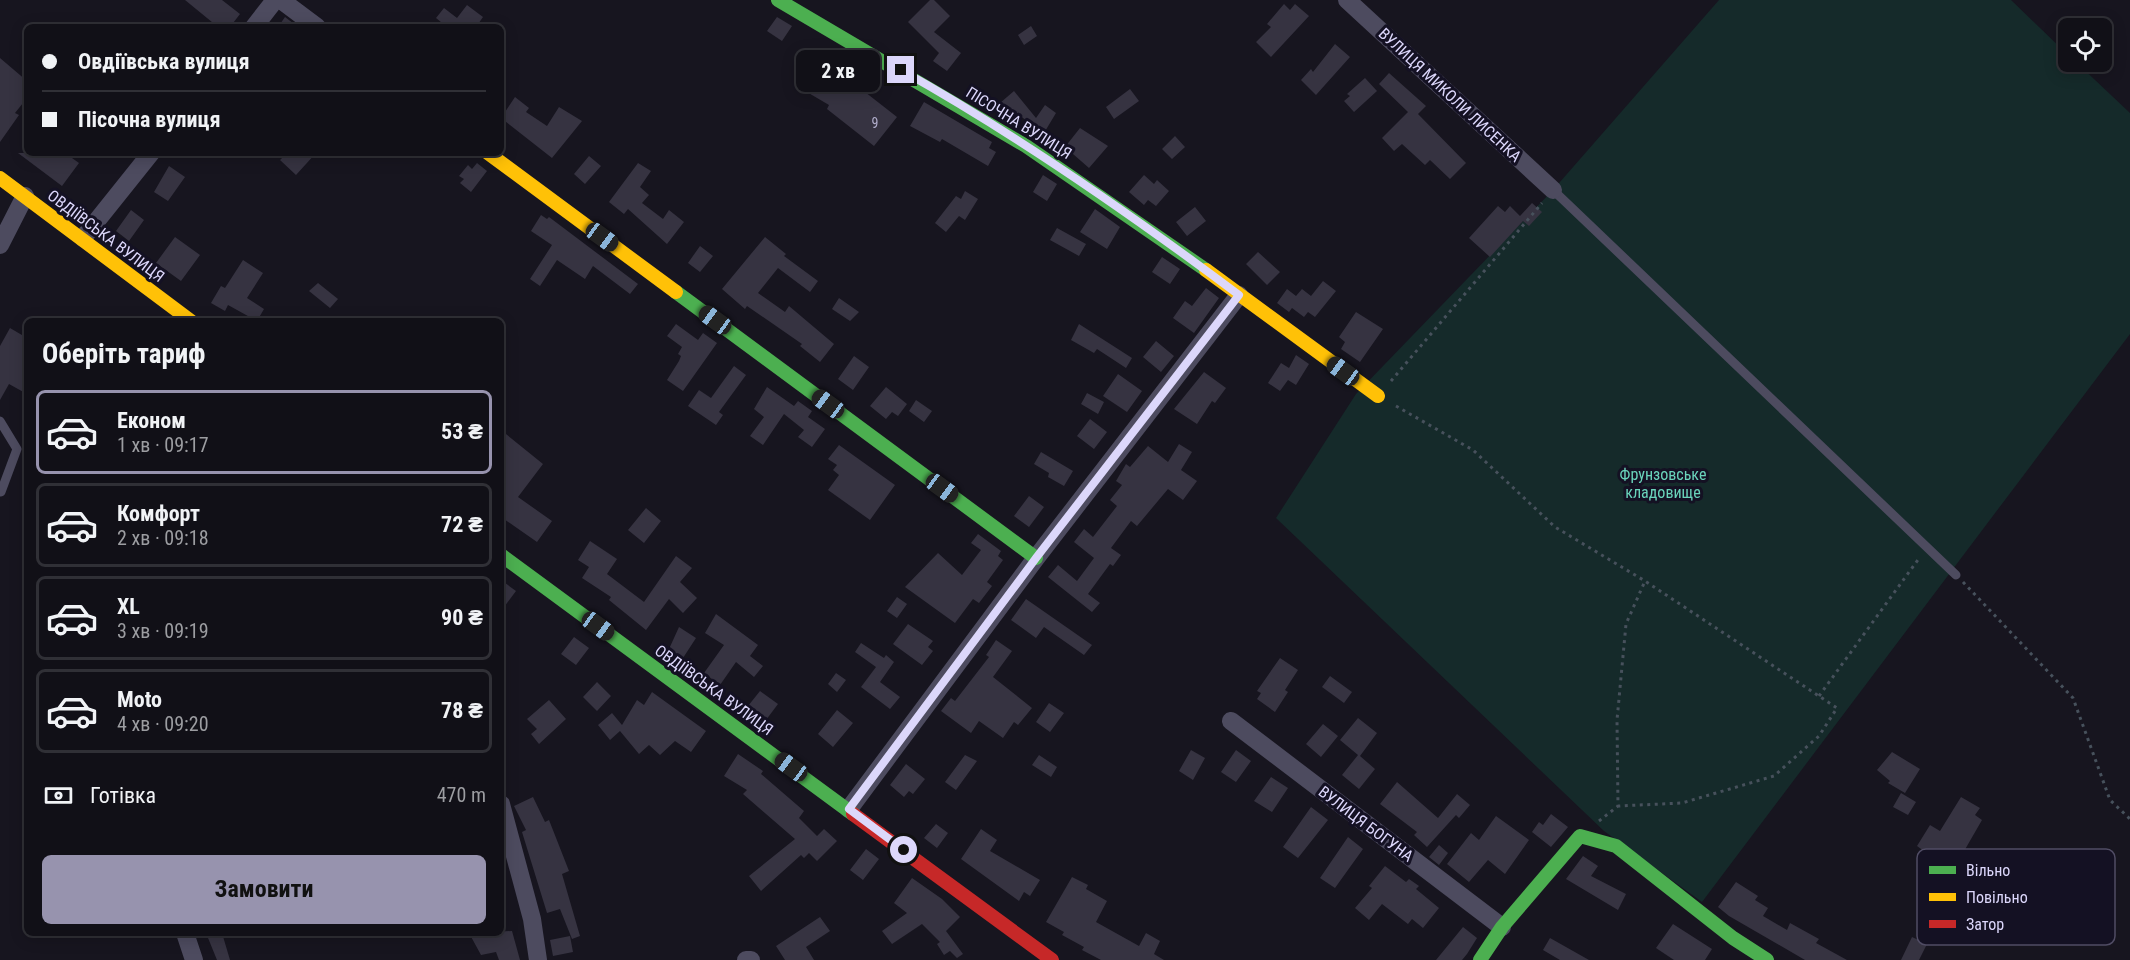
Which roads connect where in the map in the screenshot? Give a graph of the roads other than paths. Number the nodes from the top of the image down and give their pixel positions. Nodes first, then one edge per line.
1 (276, 0) edge
2 (281, 0) edge
3 (778, 0) edge
4 (1347, 0) edge
5 (256, 24) edge
6 (313, 24) edge
7 (149, 156) edge
8 (492, 156) edge
9 (0, 178) edge
10 (1553, 190) joint
11 (25, 196) junction
12 (83, 237) junction
13 (0, 245) edge
14 (1239, 295) junction
15 (168, 313) edge
16 (182, 318) edge
17 (1378, 396) road end
18 (0, 421) edge
19 (1, 492) edge
20 (504, 557) edge
21 (1036, 558) junction
22 (1956, 575) road end
23 (1231, 721) dead end
24 (849, 809) junction
25 (504, 815) edge
26 (1502, 927) junction
27 (186, 936) edge
28 (194, 960) edge
29 (538, 960) edge
30 (746, 960) edge
31 (751, 960) edge
32 (1052, 960) edge
33 (1479, 960) edge
34 (1767, 960) edge

1 - 5 street
2 - 6 street
3 - 14 street, ПІСОЧНА ВУЛИЦЯ
4 - 10 street, ВУЛИЦЯ МИКОЛИ ЛИСЕНКА
7 - 12 street
8 - 21 street
9 - 11 street, ОВДІЇВСЬКА ВУЛИЦЯ
10 - 22 lane
11 - 12 street, ОВДІЇВСЬКА ВУЛИЦЯ
11 - 13 street
12 - 15 street, ОВДІЇВСЬКА ВУЛИЦЯ
14 - 17 street, ПІСОЧНА ВУЛИЦЯ
14 - 21 street
15 - 16 street, ОВДІЇВСЬКА ВУЛИЦЯ
18 - 19 lane
20 - 24 street, ОВДІЇВСЬКА ВУЛИЦЯ
21 - 24 street
23 - 26 street, ВУЛИЦЯ БОГУНА
24 - 32 street, ОВДІЇВСЬКА ВУЛИЦЯ
25 - 29 street
26 - 33 street
26 - 34 street
27 - 28 street
30 - 31 street

